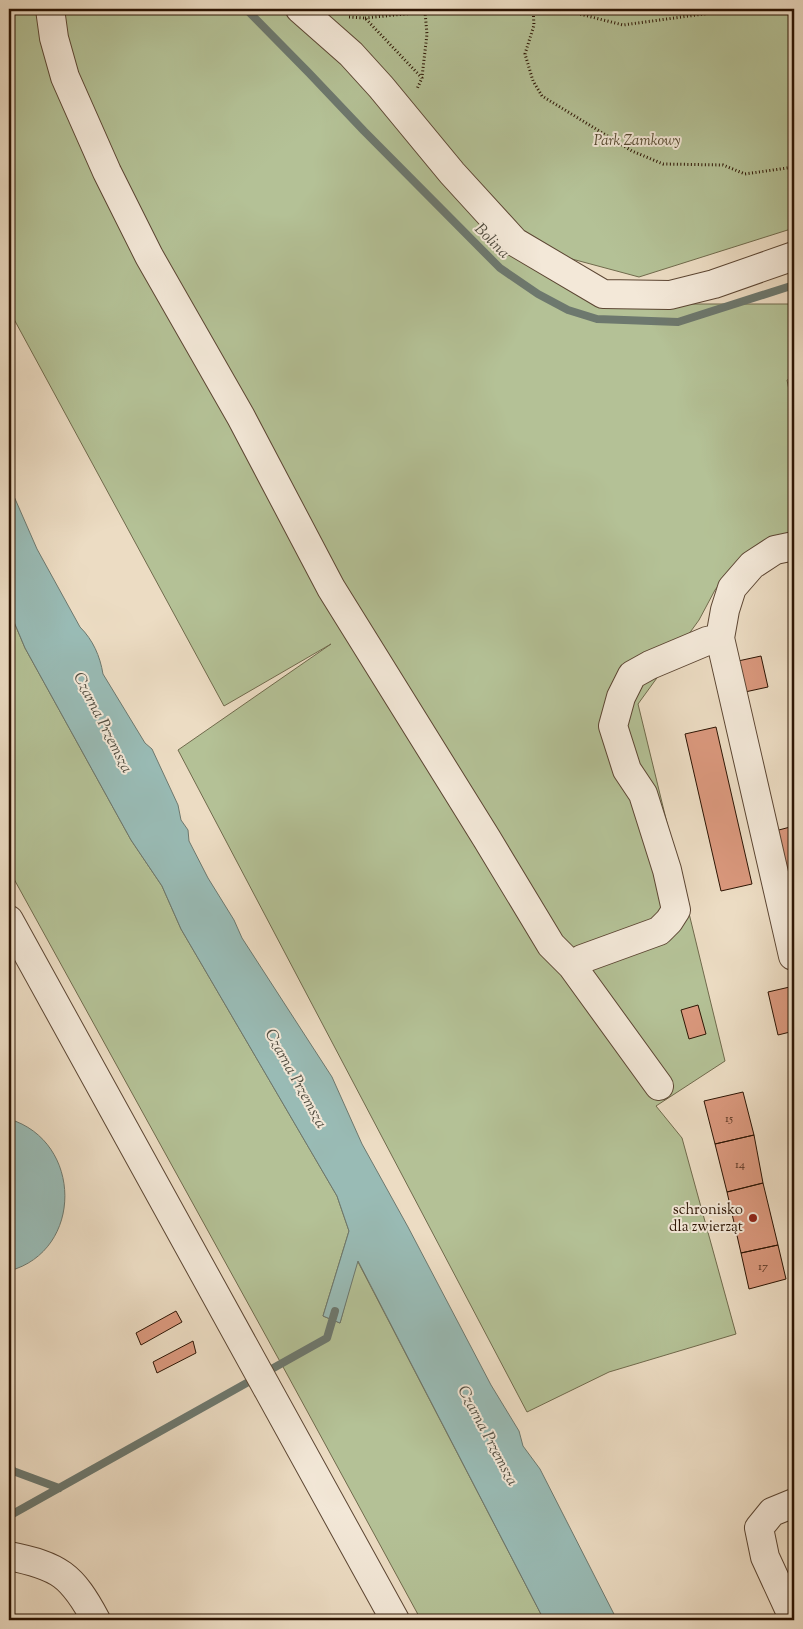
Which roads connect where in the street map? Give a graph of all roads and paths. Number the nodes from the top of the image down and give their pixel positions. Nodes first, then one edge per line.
1 (50, 9) edge
2 (300, 9) edge
3 (459, 9) edge
4 (533, 9) edge
5 (560, 9) edge
6 (740, 9) edge
7 (425, 10) edge
8 (365, 18) dead end
9 (422, 78) dead end
10 (794, 167) edge
11 (794, 256) edge
12 (794, 546) edge
13 (720, 638) junction
14 (9, 920) edge
15 (793, 956) dead end
16 (572, 966) junction
17 (659, 1086) dead end
18 (794, 1503) edge
19 (9, 1556) edge
20 (96, 1620) edge
21 (395, 1620) edge
22 (794, 1620) edge

1 - 16 lane
2 - 11 lane
3 - 7 path
4 - 10 path
5 - 6 path
7 - 8 path
7 - 9 path
12 - 13 lane
13 - 15 lane
13 - 16 lane
14 - 21 lane
16 - 17 lane
18 - 22 lane
19 - 20 lane

